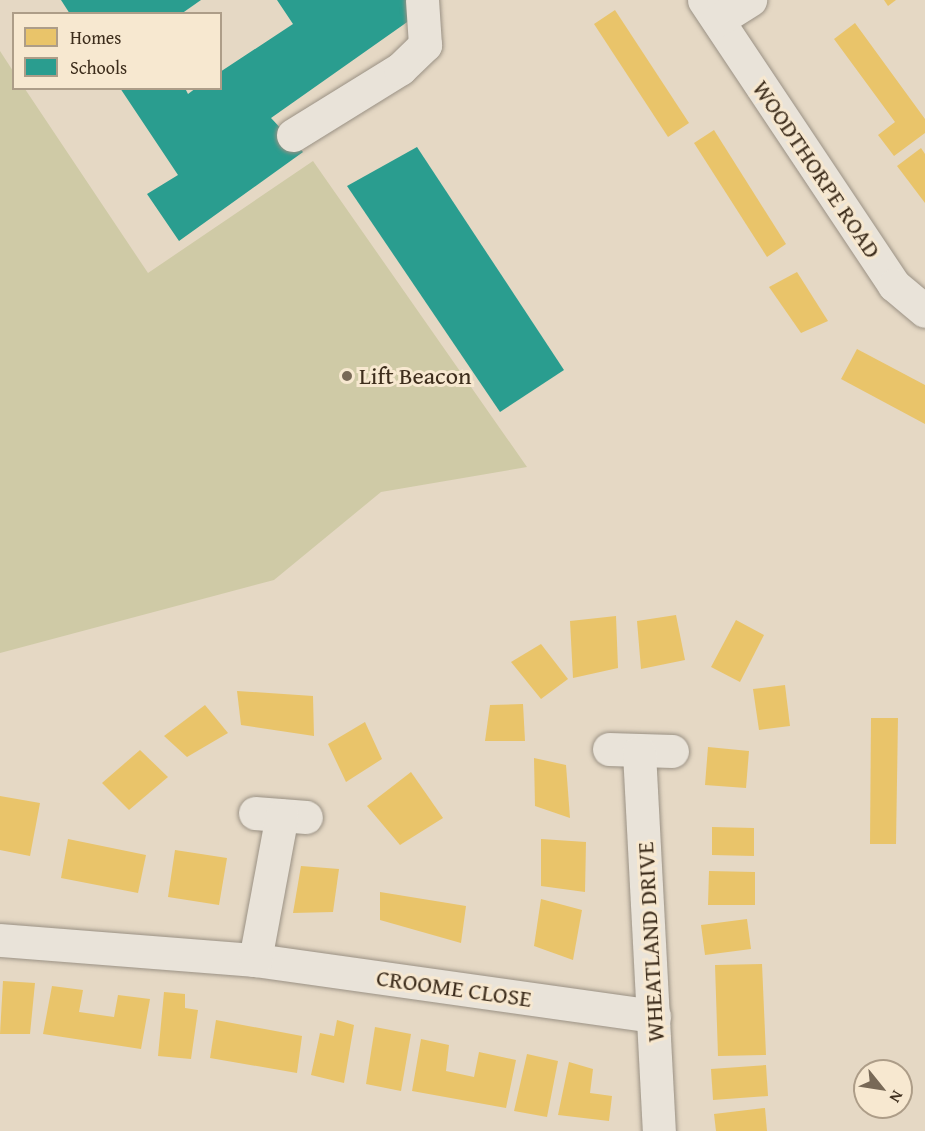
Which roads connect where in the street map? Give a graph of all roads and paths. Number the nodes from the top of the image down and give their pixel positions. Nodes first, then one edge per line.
1 (422, 0) edge
2 (750, 0) edge
3 (711, 10) edge
4 (292, 135) dead end
5 (925, 311) edge
6 (672, 751) dead end
7 (281, 815) dead end
8 (0, 940) edge
9 (255, 960) junction
10 (654, 1016) junction
11 (659, 1131) edge

1 - 4 street
2 - 3 street, WOODTHORPE ROAD
3 - 5 street, WOODTHORPE ROAD
6 - 10 street, WHEATLAND DRIVE
7 - 9 street
8 - 9 street, CROOME CLOSE
9 - 10 street, CROOME CLOSE
10 - 11 street, WHEATLAND DRIVE

